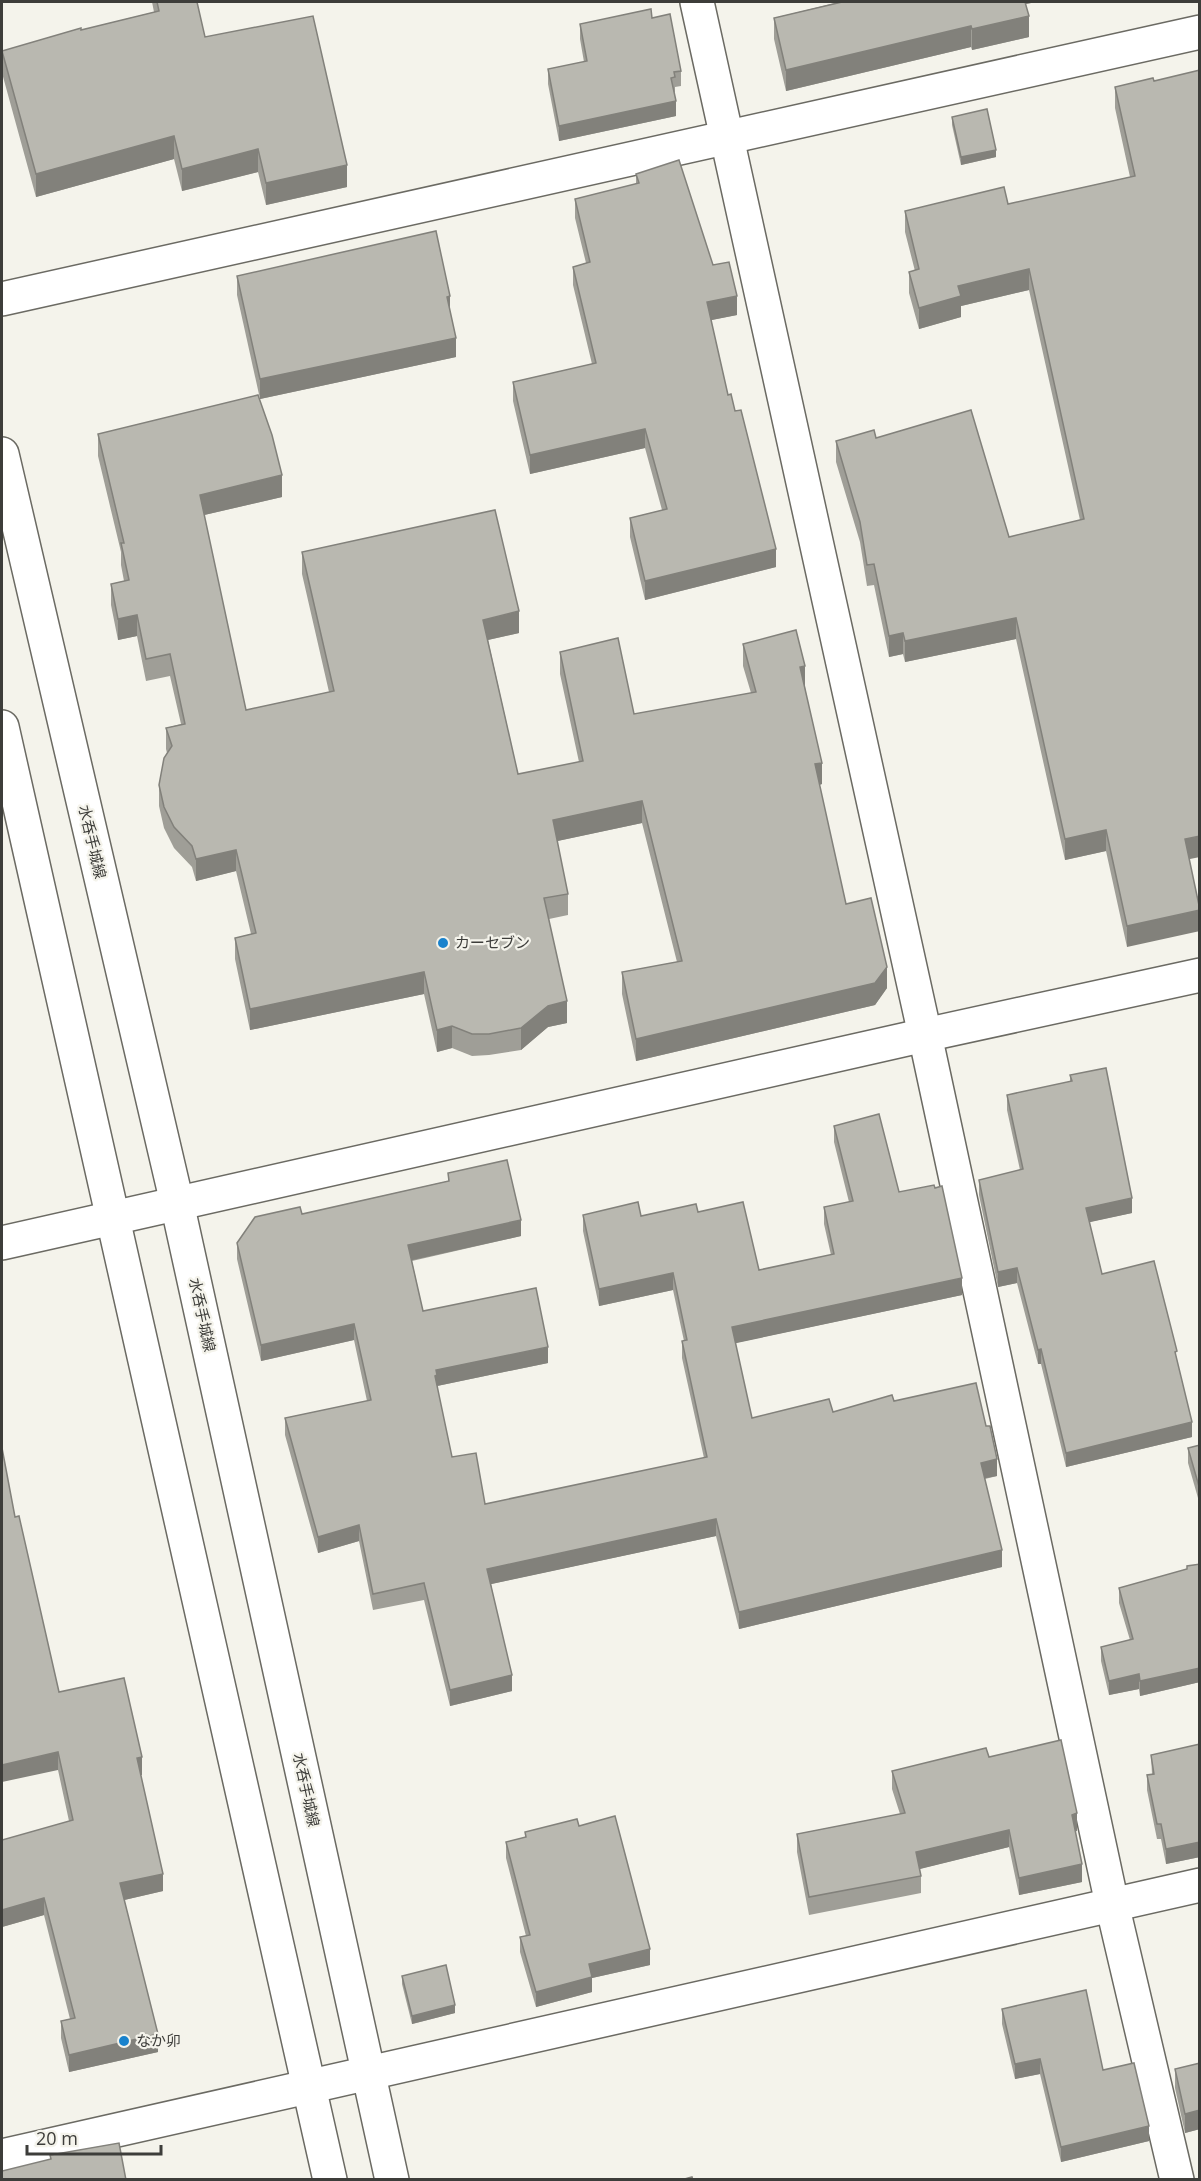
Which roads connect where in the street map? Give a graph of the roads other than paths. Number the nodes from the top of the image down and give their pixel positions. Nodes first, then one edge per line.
1 (697, 2) edge
2 (1200, 32) edge
3 (727, 136) junction
4 (2, 299) edge
5 (2, 454) edge
6 (2, 727) edge
7 (1200, 975) edge
8 (925, 1035) junction
9 (177, 1203) junction
10 (113, 1219) junction
11 (2, 1243) edge
12 (1200, 1885) edge
13 (1112, 1904) junction
14 (368, 2072) junction
15 (310, 2086) junction
16 (2, 2156) edge
17 (330, 2180) edge
18 (392, 2180) edge
19 (1177, 2180) edge

1 - 3 street
2 - 3 street
3 - 4 street
3 - 8 street
5 - 9 street, 水呑手城線
6 - 10 street
7 - 8 street
8 - 9 street
8 - 13 street
9 - 10 street
9 - 14 street, 水呑手城線
10 - 11 street
10 - 15 street
12 - 13 street
13 - 14 street
13 - 19 street
14 - 15 street
14 - 18 street, 水呑手城線
15 - 16 street
15 - 17 street

